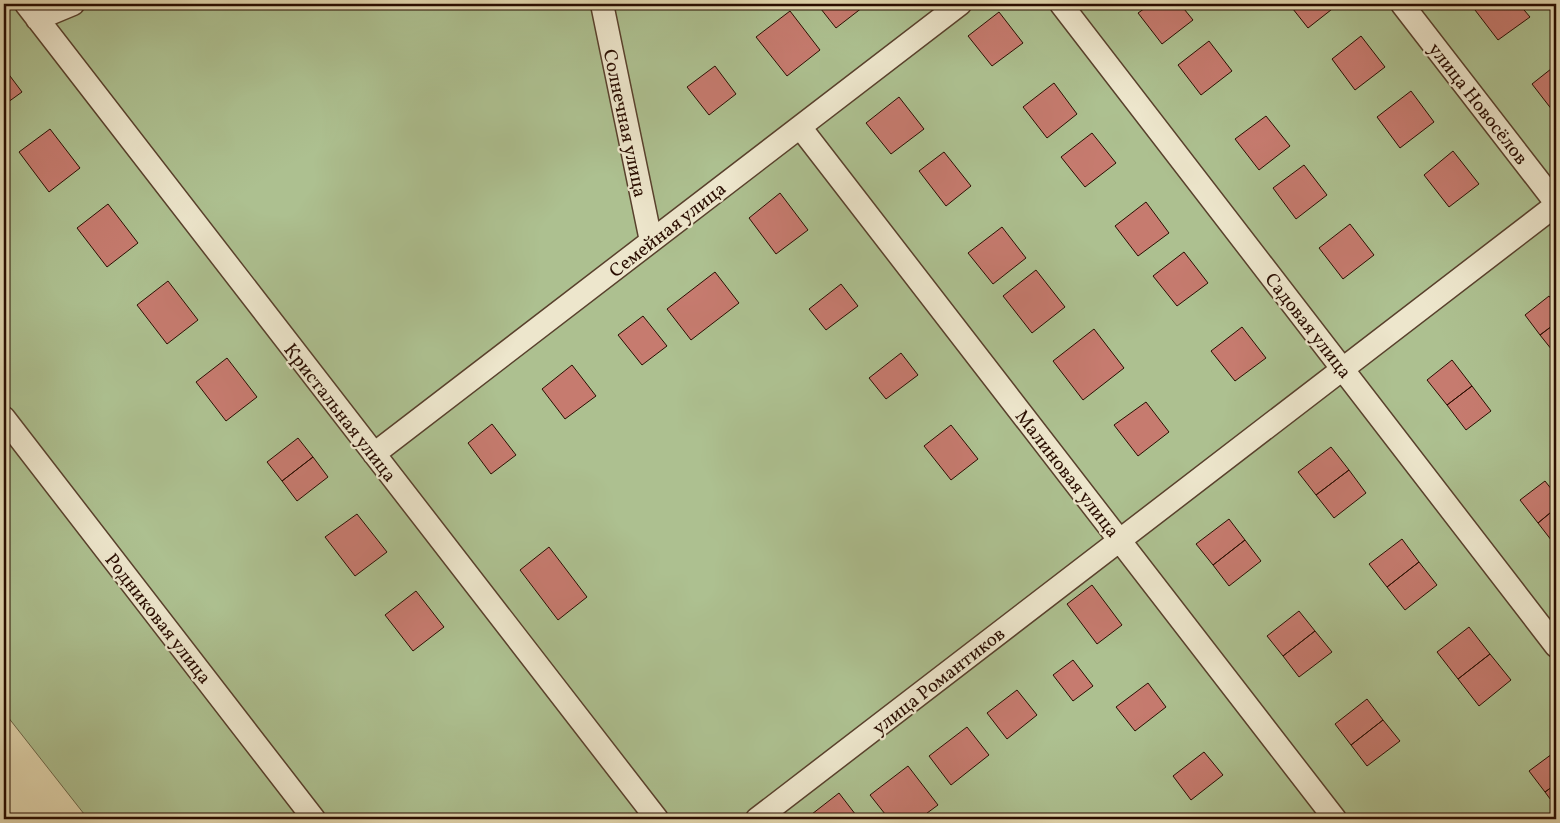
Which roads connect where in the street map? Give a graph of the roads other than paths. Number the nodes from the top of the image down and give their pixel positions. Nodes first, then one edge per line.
1 (73, 4) edge
2 (602, 4) edge
3 (960, 4) edge
4 (1061, 4) edge
5 (1402, 4) edge
6 (31, 11) edge
7 (800, 126) junction
8 (1556, 204) edge
9 (651, 241) junction
10 (1343, 369) junction
11 (4, 418) edge
12 (374, 454) junction
13 (1120, 540) junction
14 (1556, 646) edge
15 (314, 819) edge
16 (657, 819) edge
17 (756, 819) edge
18 (1334, 819) edge

1 - 6 street
2 - 9 street, Солнечная улица
3 - 7 street, Семейная улица
4 - 10 street, Садовая улица
5 - 8 street, улица Новосёлов
6 - 12 street, Кристальная улица
7 - 9 street, Семейная улица
7 - 13 street, Малиновая улица
8 - 10 street, улица Романтиков
9 - 12 street, Семейная улица
10 - 13 street, улица Романтиков
10 - 14 street, Садовая улица
11 - 15 street, Родниковая улица
12 - 16 street, Кристальная улица
13 - 17 street, улица Романтиков
13 - 18 street, Малиновая улица

